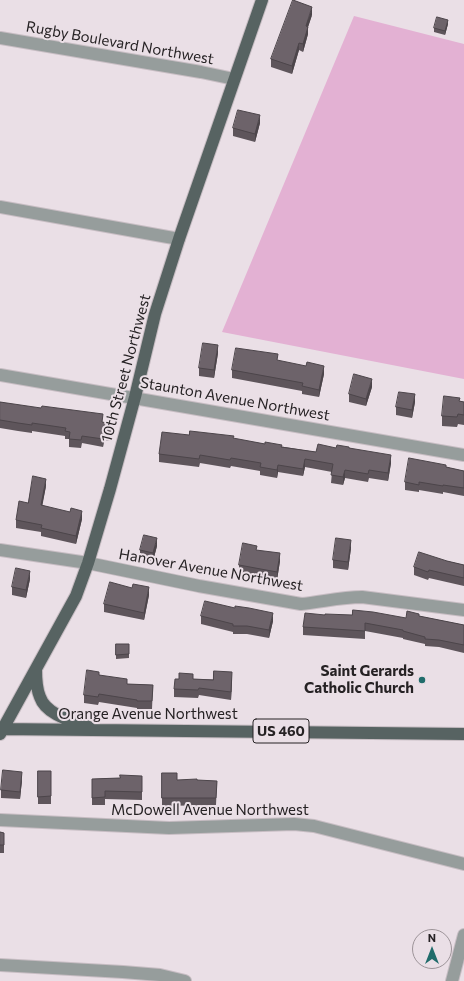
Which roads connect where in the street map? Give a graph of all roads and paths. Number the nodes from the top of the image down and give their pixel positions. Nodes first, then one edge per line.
1 (262, 0) edge
2 (0, 38) edge
3 (234, 79) junction
4 (0, 207) edge
5 (179, 239) junction
6 (0, 375) edge
7 (135, 398) junction
8 (464, 455) edge
9 (0, 550) edge
10 (88, 563) junction
11 (464, 610) edge
12 (36, 669) junction
13 (1, 730) edge
14 (98, 730) junction
15 (464, 734) edge
16 (0, 820) edge
17 (464, 864) edge
18 (464, 935) edge
19 (0, 965) edge
20 (185, 981) edge
21 (452, 981) edge

1 - 3 main road, 10th Street Northwest
2 - 3 street, Rugby Boulevard Northwest
3 - 5 main road, 10th Street Northwest
4 - 5 street
5 - 7 main road, 10th Street Northwest
6 - 7 street, Staunton Avenue Northwest
7 - 8 street, Staunton Avenue Northwest
7 - 10 main road, 10th Street Northwest
9 - 10 street, Hanover Avenue Northwest
10 - 11 street, Hanover Avenue Northwest
10 - 12 main road, 10th Street Northwest
12 - 13 main road, 10th Street Northwest
12 - 14 main road
13 - 14 main road, Orange Avenue Northwest / US 460
14 - 15 main road, Orange Avenue Northwest / US 460
16 - 17 street, McDowell Avenue Northwest
18 - 21 street
19 - 20 street

